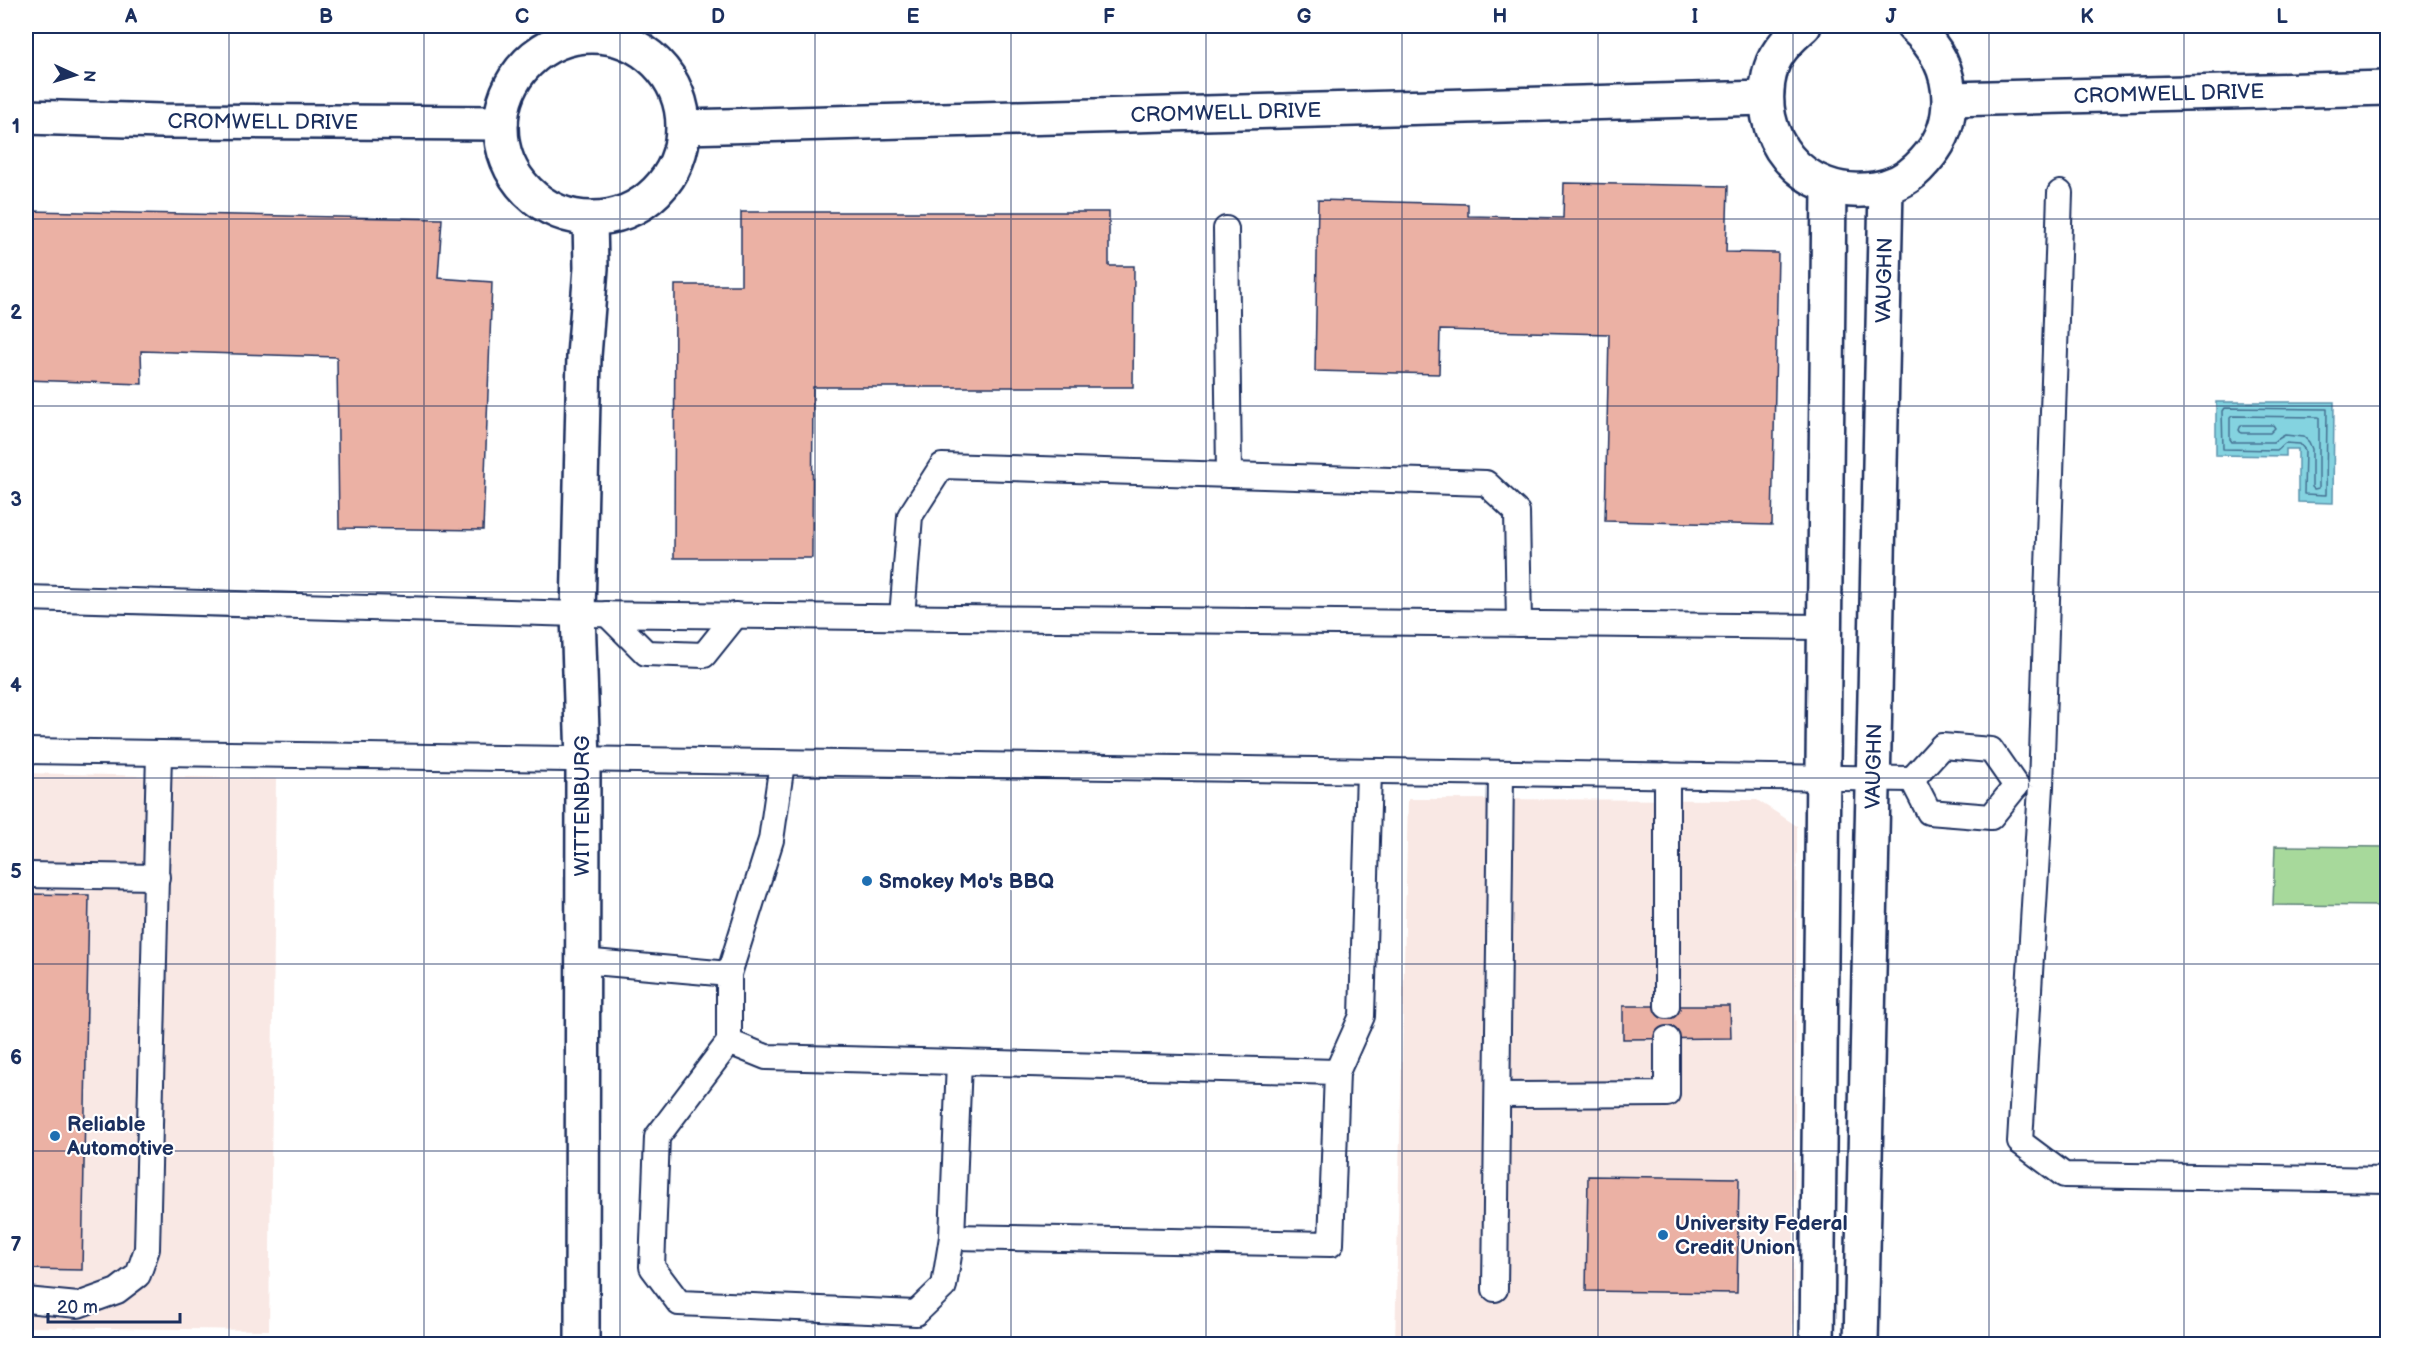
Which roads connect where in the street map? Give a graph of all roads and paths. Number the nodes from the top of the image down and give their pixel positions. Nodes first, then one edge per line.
1 (1804, 26) edge
2 (1913, 26) edge
3 (610, 31) edge
4 (2388, 88) edge
5 (1766, 98) junction
6 (1950, 99) junction
7 (26, 117) edge
8 (501, 123) junction
9 (684, 127) junction
10 (1829, 187) junction
11 (1886, 188) junction
12 (2060, 193) dead end
13 (590, 219) junction
14 (1226, 229) dead end
15 (1229, 475) junction
16 (26, 598) edge
17 (592, 614) junction
18 (736, 615) junction
19 (902, 617) junction
20 (1519, 624) junction
21 (1823, 627) junction
22 (26, 751) edge
23 (159, 753) junction
24 (583, 760) junction
25 (782, 763) junction
26 (1369, 771) junction
27 (1501, 773) junction
28 (1667, 775) junction
29 (1821, 777) junction
30 (1873, 778) junction
31 (1912, 779) junction
32 (2016, 786) junction
33 (2041, 787) junction
34 (26, 875) edge
35 (157, 877) junction
36 (582, 961) junction
37 (729, 974) junction
38 (1667, 1006) dead end
39 (1668, 1039) dead end
40 (729, 1042) junction
41 (959, 1062) junction
42 (1337, 1072) junction
43 (1498, 1095) junction
44 (2388, 1180) edge
45 (952, 1237) junction
46 (1495, 1289) dead end
47 (26, 1300) edge
48 (582, 1344) edge
49 (1816, 1344) edge
50 (1861, 1344) edge

1 - 5 street
2 - 6 street
3 - 8 street
3 - 9 street
4 - 6 street, CROMWELL DRIVE
5 - 9 street, CROMWELL DRIVE
5 - 10 street
6 - 11 street
7 - 8 street, CROMWELL DRIVE
8 - 13 street
9 - 13 street
10 - 11 street
10 - 21 street
11 - 30 street, VAUGHN
12 - 33 lane
13 - 17 street, WITTENBURG
14 - 15 lane
15 - 19 lane
15 - 20 lane
16 - 17 lane
17 - 18 lane
17 - 18 lane
17 - 24 street, WITTENBURG
18 - 19 lane
19 - 20 lane
20 - 21 lane
21 - 29 street
22 - 23 lane
23 - 24 lane
23 - 35 lane
24 - 25 lane
24 - 36 street, WITTENBURG
25 - 26 lane
25 - 37 lane
26 - 27 lane
26 - 42 lane
27 - 28 lane
27 - 43 lane
28 - 29 lane
28 - 38 lane
29 - 30 lane
29 - 49 street
30 - 31 lane
30 - 50 street, VAUGHN
31 - 32 lane
31 - 32 lane
32 - 33 lane
33 - 44 lane
34 - 35 lane
35 - 47 lane
36 - 37 lane
36 - 48 street, WITTENBURG
37 - 40 lane
39 - 43 lane
40 - 41 lane
40 - 45 lane
41 - 42 lane
41 - 45 lane
42 - 45 lane
43 - 46 lane

